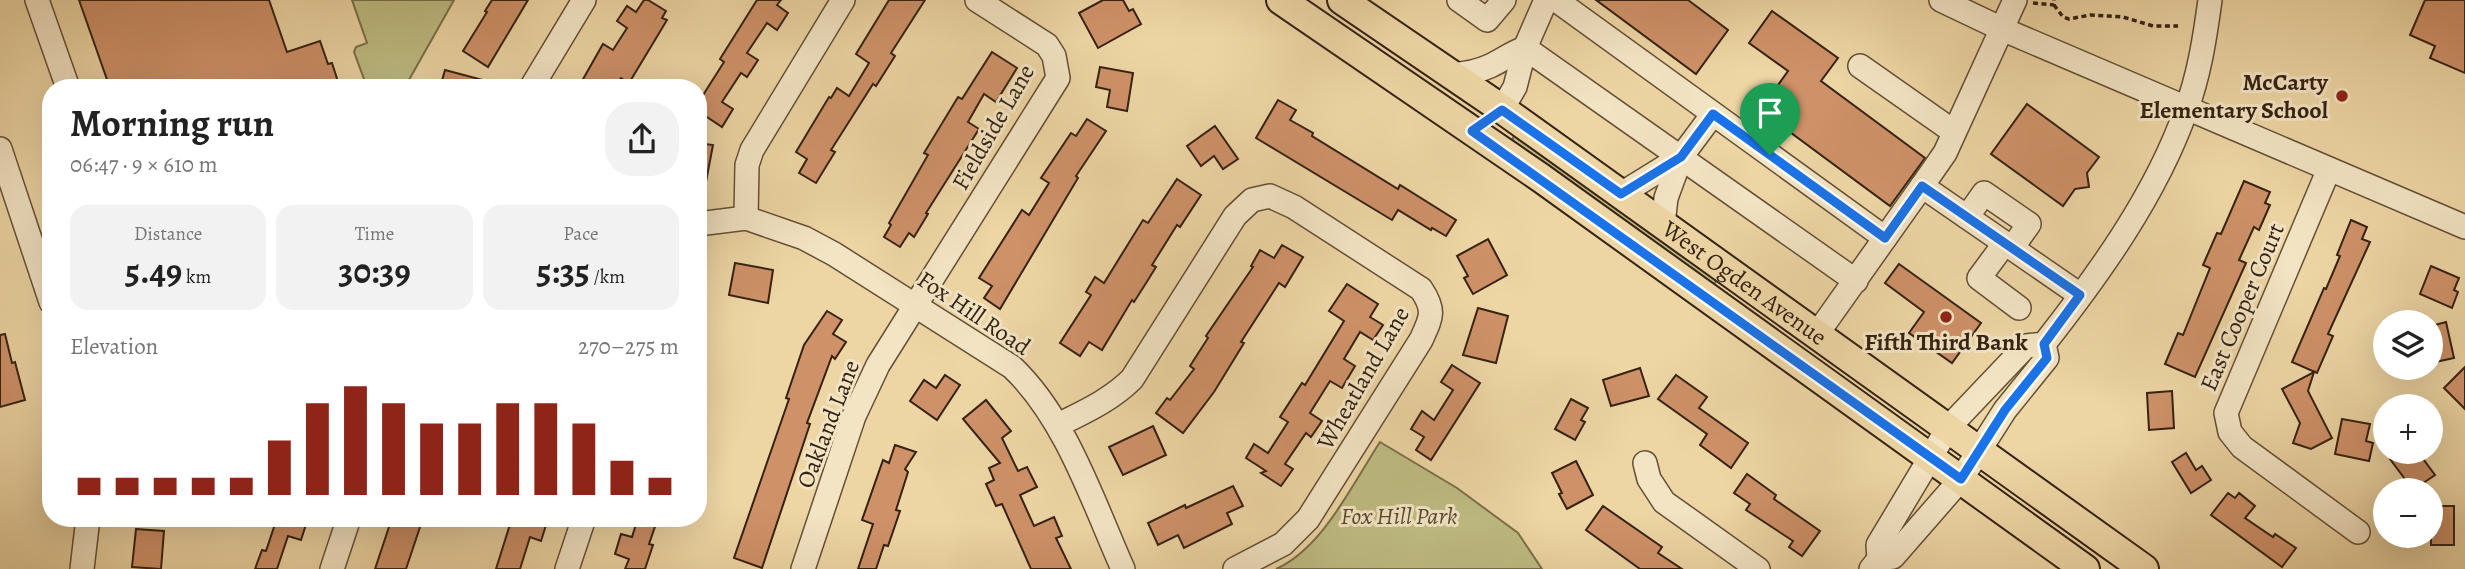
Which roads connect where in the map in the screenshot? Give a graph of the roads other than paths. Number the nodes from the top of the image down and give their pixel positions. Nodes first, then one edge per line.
1 (37, 0) edge
2 (584, 0) edge
3 (844, 0) edge
4 (977, 0) edge
5 (1281, 0) edge
6 (1342, 0) edge
7 (1459, 0) edge
8 (1504, 0) edge
9 (1546, 0) edge
10 (1556, 0) edge
11 (1941, 0) edge
12 (2210, 0) edge
13 (2021, 1) edge
14 (2002, 29) junction
15 (1525, 48) junction
16 (1860, 66) dead end
17 (1451, 75) junction
18 (65, 79) edge
19 (536, 79) edge
20 (2187, 108) junction
21 (1502, 110) junction
22 (1713, 114) junction
23 (1472, 131) junction
24 (1954, 132) junction
25 (0, 149) edge
26 (1681, 157) junction
27 (2329, 169) junction
28 (1922, 186) junction
29 (1621, 194) junction
30 (746, 218) junction
31 (707, 223) edge
32 (1663, 224) junction
33 (2465, 226) edge
34 (1885, 238) junction
35 (2008, 246) junction
36 (42, 275) edge
37 (1856, 281) junction
38 (2080, 295) junction
39 (916, 305) junction
40 (2018, 307) dead end
41 (1817, 334) junction
42 (2044, 344) junction
43 (1058, 425) junction
44 (1948, 428) junction
45 (1980, 451) junction
46 (1931, 456) junction
47 (1645, 463) dead end
48 (1961, 479) junction
49 (87, 527) edge
50 (346, 527) edge
51 (581, 527) edge
52 (2358, 532) dead end
53 (1875, 564) edge
54 (82, 569) edge
55 (332, 569) edge
56 (567, 569) edge
57 (803, 569) edge
58 (1123, 569) edge
59 (1235, 569) edge
60 (1758, 569) edge
61 (2085, 569) edge
62 (2144, 569) edge

1 - 18 street
2 - 19 street
3 - 30 street
4 - 39 street, Fieldside Lane
5 - 23 main road, West Ogden Avenue
6 - 17 main road, West Ogden Avenue
7 - 8 street
9 - 15 street
10 - 22 street
11 - 14 street
12 - 20 street
13 - 14 street
14 - 20 street
14 - 24 street
15 - 17 street
15 - 21 street
15 - 26 street
16 - 24 street
17 - 21 main road, West Ogden Avenue
20 - 27 street
20 - 38 street
21 - 23 main road
21 - 29 main road, West Ogden Avenue
22 - 26 street
22 - 34 street
23 - 46 main road, West Ogden Avenue
24 - 28 street
25 - 36 street
26 - 29 street
26 - 32 street
26 - 37 street
27 - 33 street
27 - 52 street, East Cooper Court
28 - 34 street
28 - 35 street
29 - 32 main road, West Ogden Avenue
30 - 31 street, Fox Hill Road
30 - 39 street, Fox Hill Road
32 - 41 main road, West Ogden Avenue
34 - 37 street
35 - 38 street
35 - 40 street
37 - 41 street
38 - 42 street
39 - 43 street, Fox Hill Road
39 - 57 street, Oakland Lane
41 - 44 main road, West Ogden Avenue
42 - 44 street
42 - 45 street
43 - 58 street, Fox Hill Road
43 - 59 street, Wheatland Lane
44 - 45 main road, West Ogden Avenue
44 - 46 street
45 - 48 street
45 - 62 main road, West Ogden Avenue
46 - 48 main road, West Ogden Avenue
46 - 53 street
47 - 60 street
48 - 53 street
48 - 61 main road, West Ogden Avenue
49 - 54 street
50 - 55 street
51 - 56 street

